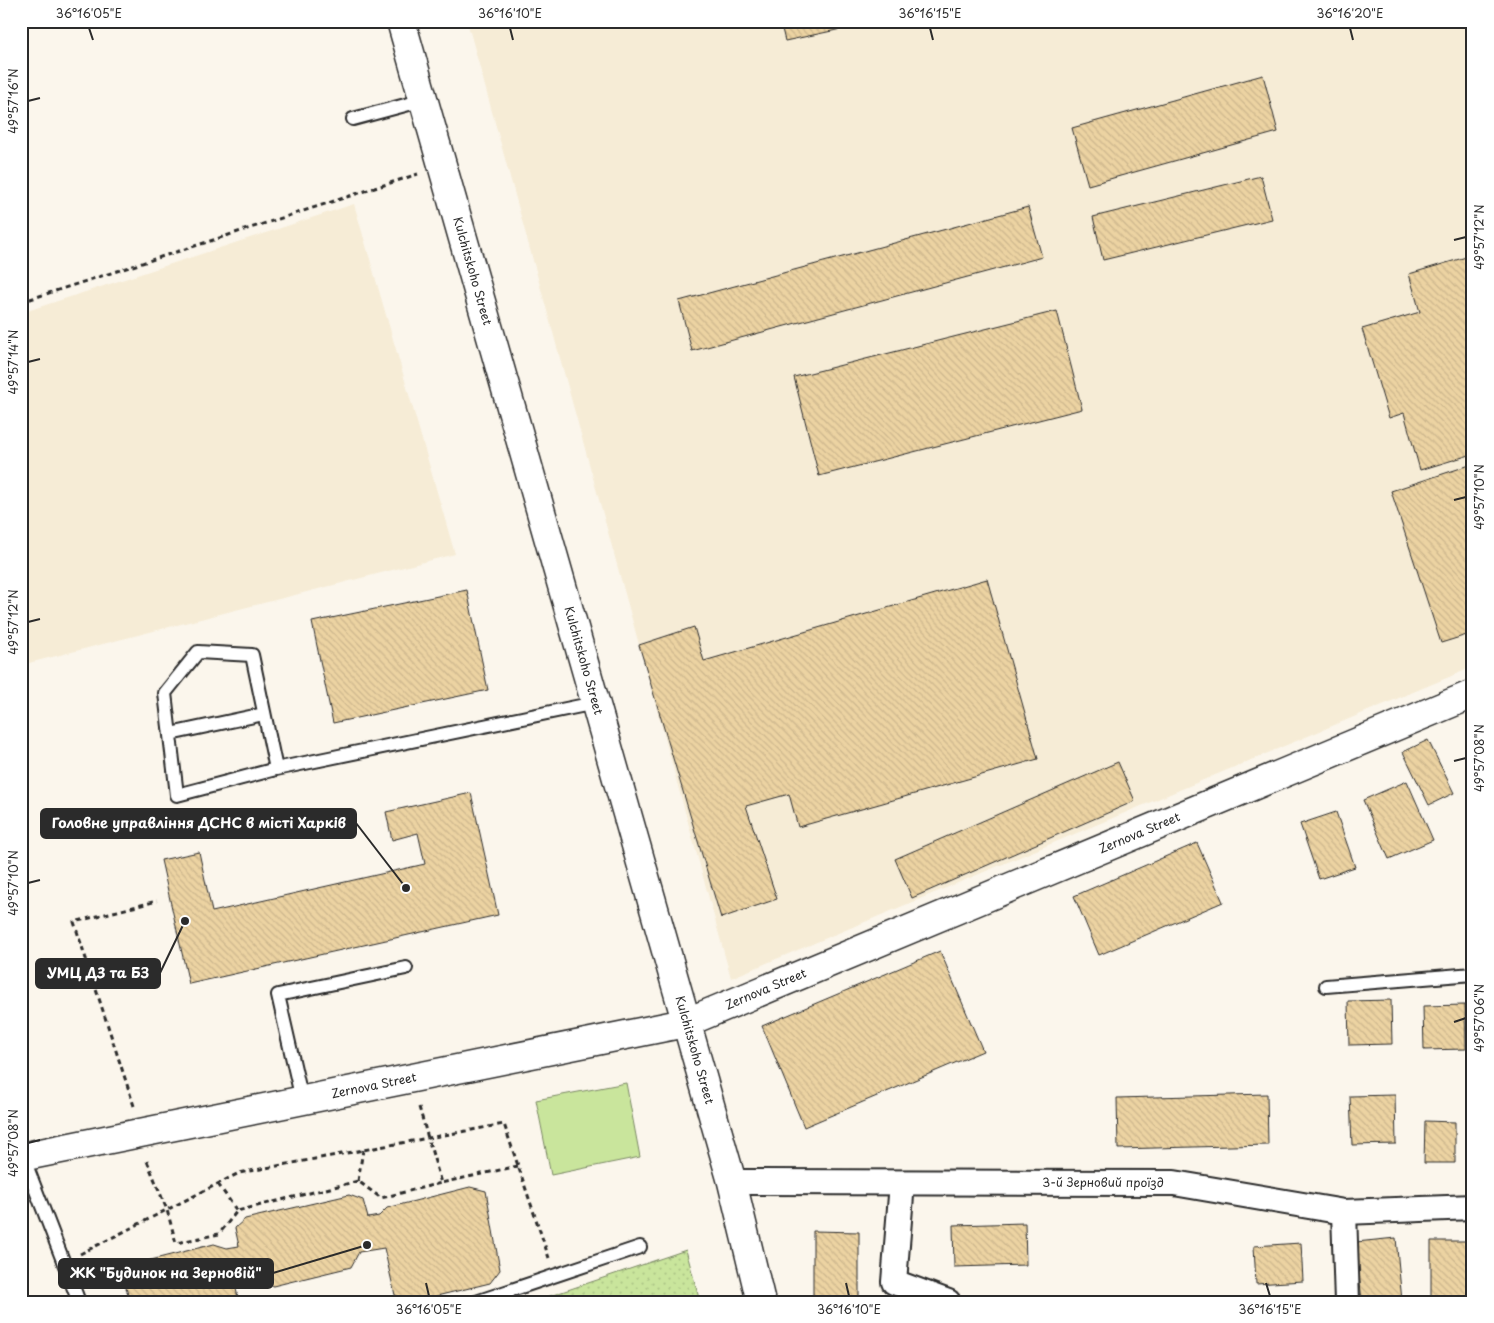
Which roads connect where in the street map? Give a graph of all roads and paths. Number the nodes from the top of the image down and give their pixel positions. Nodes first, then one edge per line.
1 (401, 21) edge
2 (424, 100) junction
3 (353, 119) dead end
4 (442, 166) junction
5 (21, 302) edge
6 (1473, 694) edge
7 (595, 703) junction
8 (264, 714) junction
9 (170, 734) junction
10 (276, 769) junction
11 (157, 901) dead end
12 (406, 968) dead end
13 (1473, 974) edge
14 (1326, 986) dead end
15 (685, 1023) junction
16 (302, 1100) junction
17 (419, 1106) dead end
18 (142, 1133) junction
19 (428, 1138) junction
20 (363, 1150) junction
21 (22, 1157) edge
22 (147, 1161) dead end
23 (518, 1166) junction
24 (358, 1181) junction
25 (732, 1182) junction
26 (441, 1183) junction
27 (902, 1183) junction
28 (218, 1184) junction
29 (1473, 1207) edge
30 (167, 1210) junction
31 (237, 1211) junction
32 (1344, 1212) junction
33 (640, 1247) dead end
34 (73, 1258) dead end
35 (555, 1275) junction
36 (79, 1302) edge
37 (476, 1302) edge
38 (762, 1302) edge
39 (948, 1302) edge
40 (1347, 1302) edge

1 - 2 street, Kulchitskoho Street
2 - 3 lane
2 - 4 street, Kulchitskoho Street
4 - 5 path
4 - 7 street, Kulchitskoho Street
6 - 15 street, Zernova Street
7 - 10 lane
7 - 15 street, Kulchitskoho Street
8 - 9 lane
8 - 9 lane
8 - 10 lane
9 - 10 lane
11 - 18 path
12 - 16 lane
13 - 14 lane
15 - 16 street, Zernova Street
15 - 25 street, Kulchitskoho Street
16 - 18 street, Zernova Street
17 - 19 path
18 - 21 street, Zernova Street
19 - 20 path
19 - 23 path
19 - 26 path
20 - 24 path
20 - 28 path
21 - 36 lane
22 - 30 path
23 - 26 path
23 - 35 path
24 - 26 path
24 - 31 path
25 - 27 street, 3-й Зерновий проїзд
25 - 38 street, Kulchitskoho Street
27 - 32 street, 3-й Зерновий проїзд
27 - 39 street
28 - 30 path
28 - 31 path
29 - 32 street, 3-й Зерновий проїзд
30 - 31 path
30 - 34 path
32 - 40 street
33 - 35 lane
35 - 37 lane

